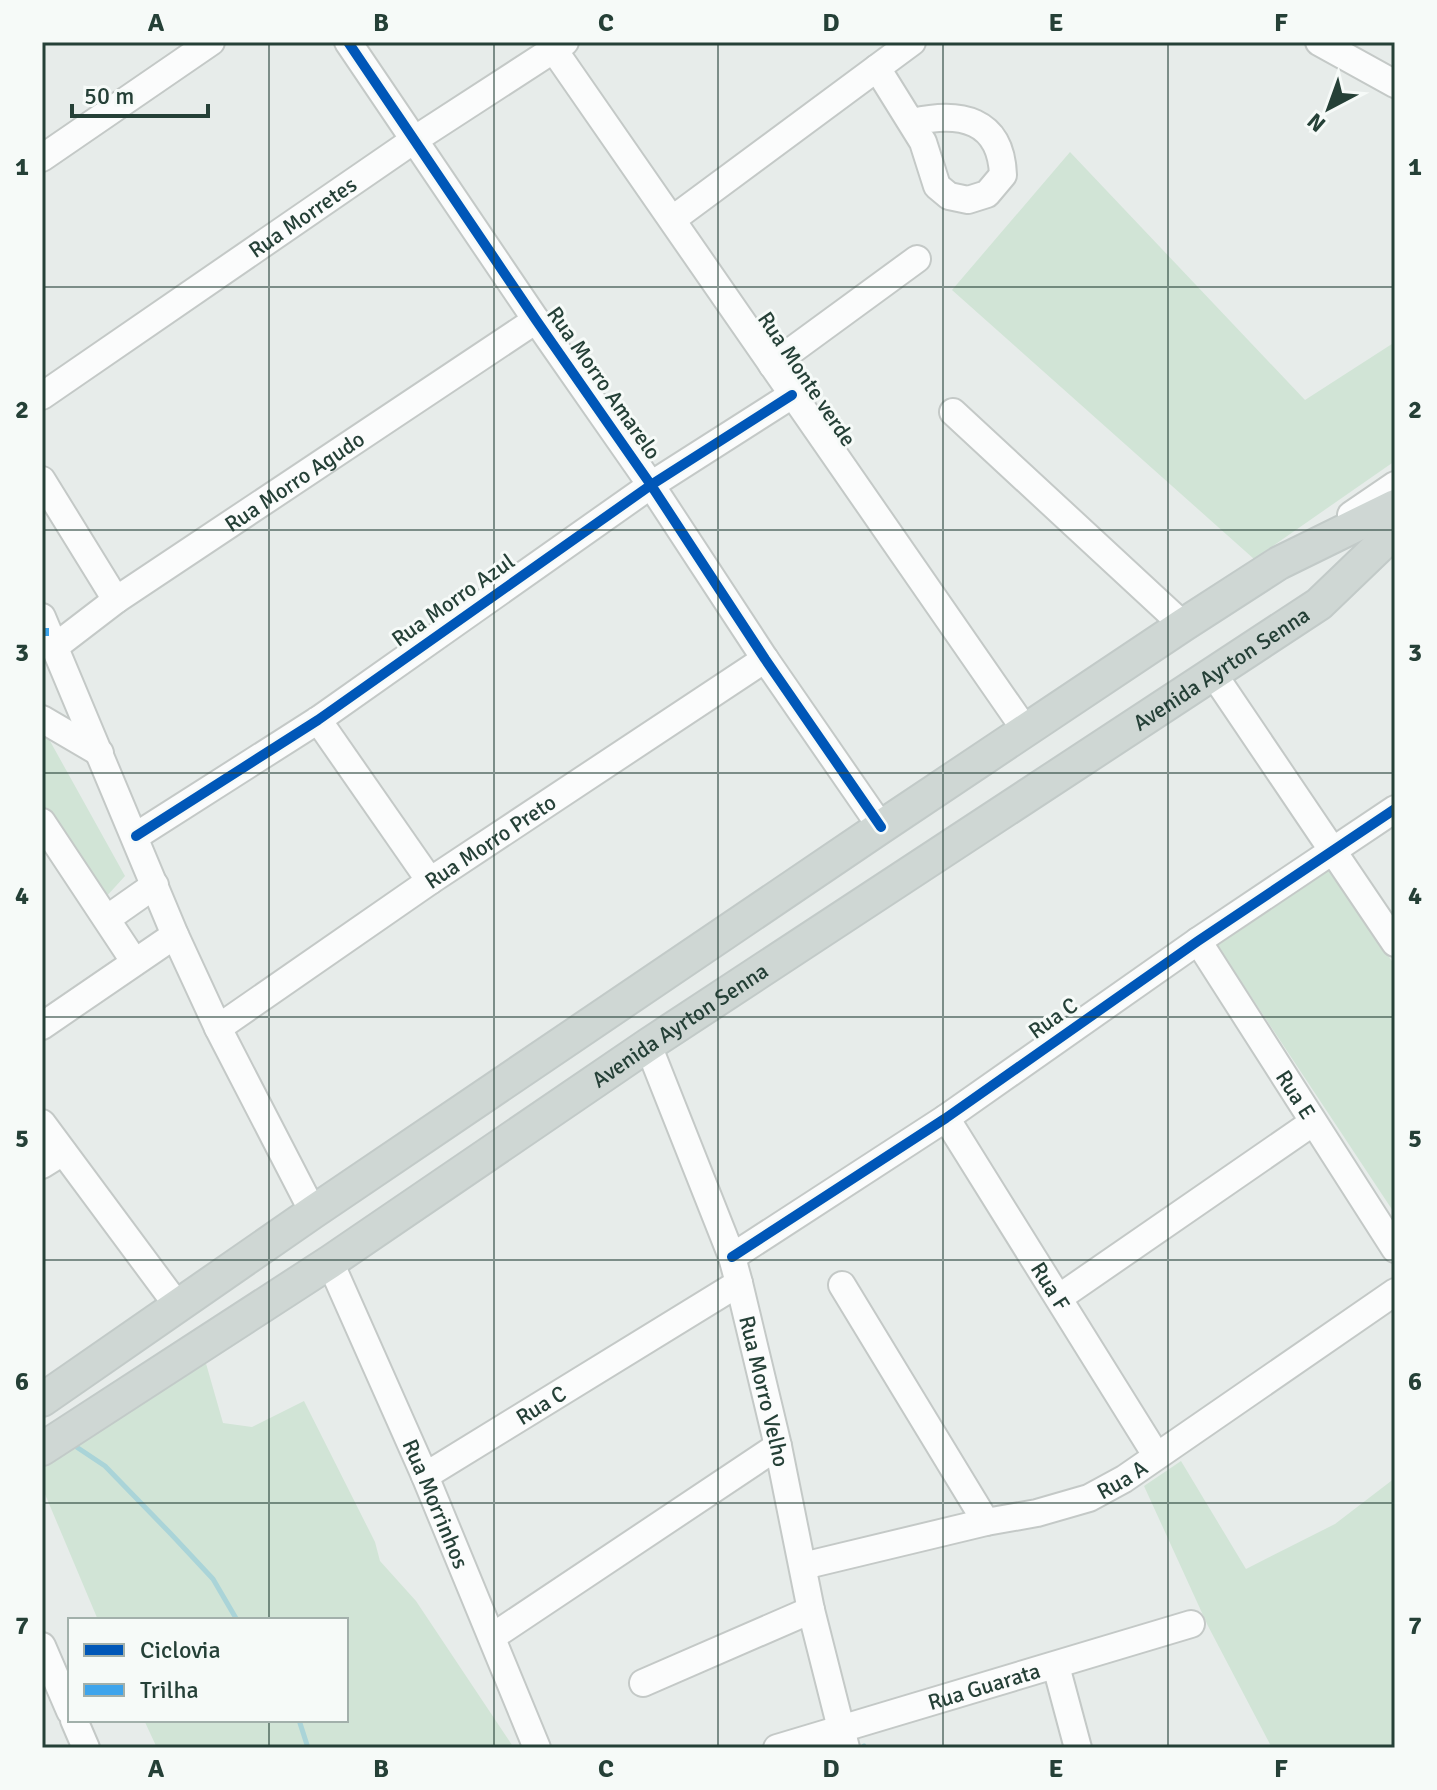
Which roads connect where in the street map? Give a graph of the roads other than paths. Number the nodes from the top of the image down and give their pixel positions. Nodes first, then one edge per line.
1 (211, 42) edge
2 (348, 42) edge
3 (912, 42) edge
4 (1319, 42) edge
5 (559, 46) edge
6 (877, 68) junction
7 (1395, 84) edge
8 (913, 122) dead end
9 (414, 140) junction
10 (42, 158) edge
11 (673, 219) junction
12 (917, 259) dead end
13 (536, 320) junction
14 (772, 365) junction
15 (792, 395) junction
16 (42, 396) edge
17 (953, 412) dead end
18 (42, 480) edge
19 (651, 485) junction
20 (1395, 485) edge
21 (1395, 506) edge
22 (1395, 531) edge
23 (1395, 552) edge
24 (1279, 563) junction
25 (116, 600) junction
26 (1319, 604) junction
27 (1183, 625) junction
28 (47, 632) edge
29 (765, 659) junction
30 (1212, 672) junction
31 (70, 687) junction
32 (43, 719) edge
33 (318, 720) junction
34 (1026, 731) junction
35 (100, 753) junction
36 (1395, 809) edge
37 (42, 822) edge
38 (881, 827) junction
39 (136, 836) junction
40 (1334, 851) junction
41 (430, 881) junction
42 (155, 885) junction
43 (108, 918) junction
44 (175, 935) junction
45 (1198, 941) junction
46 (1395, 943) edge
47 (134, 961) junction
48 (42, 1026) edge
49 (218, 1028) junction
50 (648, 1045) junction
51 (946, 1118) junction
52 (42, 1123) edge
53 (1312, 1123) junction
54 (52, 1158) edge
55 (313, 1212) junction
56 (1395, 1249) edge
57 (732, 1257) junction
58 (330, 1262) junction
59 (739, 1283) junction
60 (842, 1285) dead end
61 (1395, 1292) edge
62 (1060, 1297) junction
63 (177, 1305) junction
64 (42, 1400) edge
65 (778, 1446) junction
66 (42, 1449) edge
67 (1156, 1455) junction
68 (425, 1476) junction
69 (986, 1522) junction
70 (803, 1566) junction
71 (811, 1610) junction
72 (1191, 1624) dead end
73 (492, 1637) junction
74 (42, 1646) edge
75 (1056, 1666) junction
76 (643, 1683) dead end
77 (68, 1706) edge
78 (75, 1722) edge
79 (843, 1739) edge
80 (86, 1748) edge
81 (537, 1748) edge
82 (777, 1748) edge
83 (1078, 1748) edge

1 - 10 street
2 - 9 street, Rua Morro Amarelo
3 - 6 street
4 - 7 street
5 - 9 street, Rua Morretes
5 - 11 street, Rua Monte verde
6 - 8 street
6 - 11 street
9 - 13 street, Rua Morro Amarelo
9 - 16 street, Rua Morretes
11 - 14 street, Rua Monte verde
12 - 14 street
13 - 19 street, Rua Morro Amarelo
13 - 25 street, Rua Morro Agudo
14 - 15 street, Rua Monte verde
15 - 19 street, Rua Morro Azul
15 - 34 street, Rua Monte verde
17 - 27 street
18 - 25 street
19 - 29 street, Rua Morro Amarelo
19 - 33 street, Rua Morro Azul
20 - 24 street
21 - 24 main road
22 - 26 main road, Avenida Ayrton Senna
23 - 26 street, Avenida Ayrton Senna
24 - 27 main road
25 - 28 street, Rua Morro Agudo
26 - 30 main road, Avenida Ayrton Senna
27 - 34 main road
28 - 31 street
29 - 38 street, Rua Morro Amarelo
29 - 41 street, Rua Morro Preto
30 - 40 street
30 - 50 main road, Avenida Ayrton Senna
31 - 32 street
31 - 35 street
32 - 35 street
33 - 39 street, Rua Morro Azul
33 - 41 street
34 - 38 main road
35 - 39 street
36 - 40 street, Rua C
37 - 43 street
38 - 55 main road
39 - 42 street
40 - 45 street, Rua C
40 - 46 street
41 - 49 street, Rua Morro Preto
42 - 43 street
42 - 44 street
43 - 47 street
44 - 47 street
44 - 49 street
45 - 51 street, Rua C
45 - 53 street, Rua E
47 - 48 street
49 - 55 street
50 - 57 street, Rua Morro Velho
50 - 58 main road, Avenida Ayrton Senna
51 - 57 street, Rua C
51 - 62 street, Rua F
52 - 54 street
53 - 56 street, Rua E
53 - 62 street
54 - 63 street
55 - 63 main road
57 - 59 street, Rua Morro Velho
58 - 66 main road, Avenida Ayrton Senna
58 - 68 street, Rua Morrinhos
59 - 65 street, Rua Morro Velho
59 - 68 street, Rua C
60 - 69 street
61 - 67 street, Rua A
62 - 67 street, Rua F
63 - 64 main road
65 - 70 street, Rua Morro Velho
65 - 73 street
67 - 69 street, Rua A
68 - 73 street, Rua Morrinhos
69 - 70 street, Rua A
70 - 71 street, Rua Morro Velho
71 - 76 street
71 - 79 street, Rua Morro Velho
72 - 75 street, Rua Guarata
73 - 81 street, Rua Morrinhos
74 - 77 street
75 - 79 street, Rua Guarata
75 - 83 street
78 - 80 street
79 - 82 street, Rua Guarata

